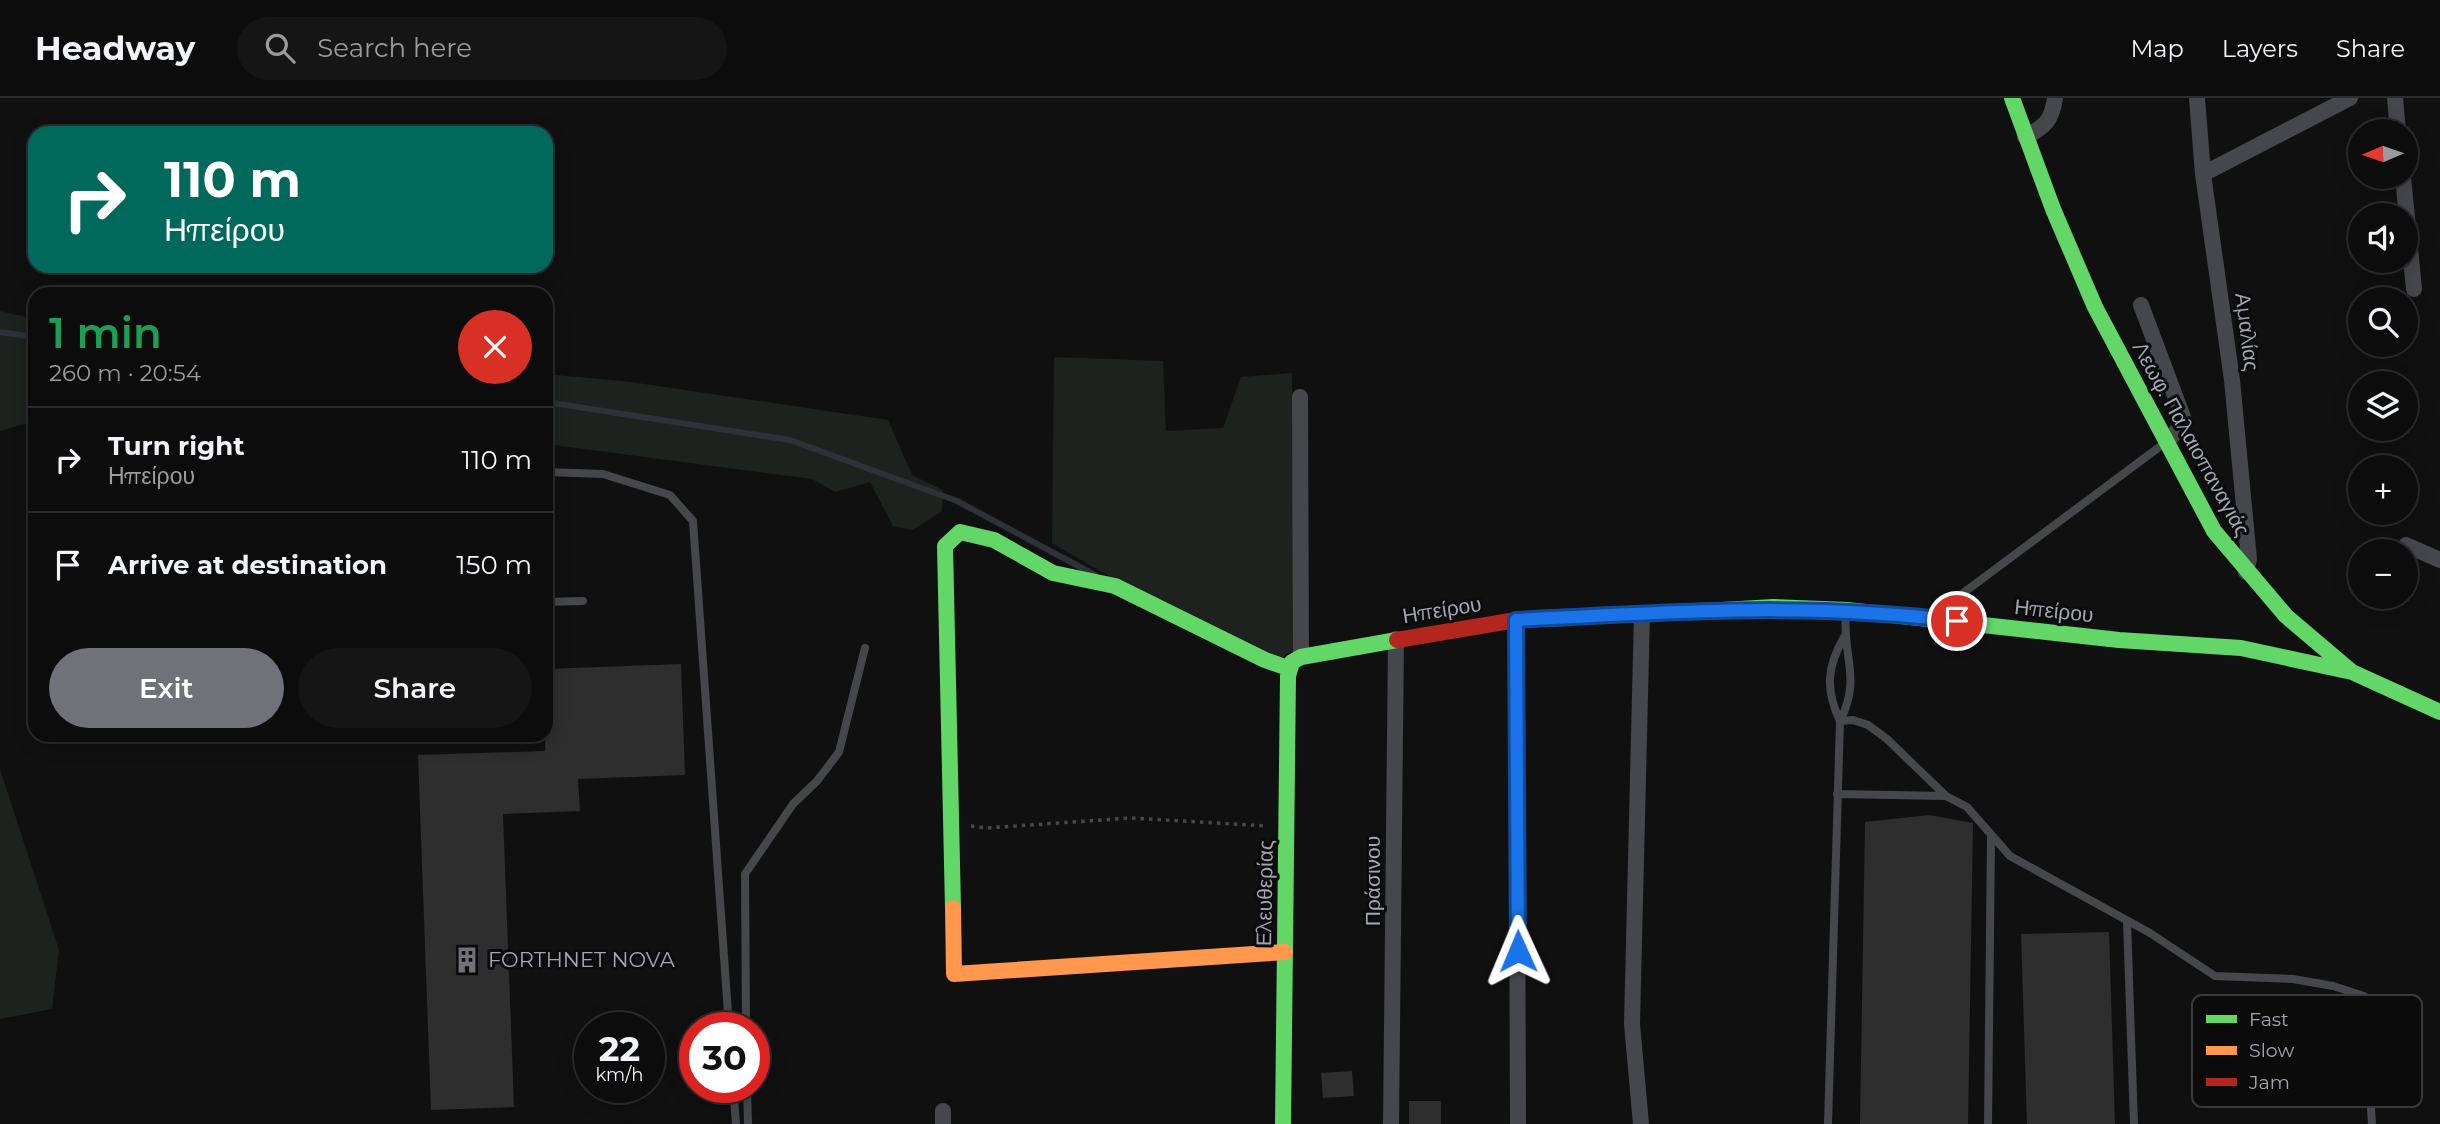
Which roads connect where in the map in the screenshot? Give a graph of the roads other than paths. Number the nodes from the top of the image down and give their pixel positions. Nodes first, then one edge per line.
1 (2012, 98) edge
2 (2055, 98) edge
3 (2196, 98) edge
4 (2350, 98) edge
5 (2395, 98) edge
6 (2397, 119) edge
7 (2025, 137) junction
8 (2203, 174) junction
9 (2404, 189) edge
10 (2414, 287) edge
11 (2141, 305) dead end
12 (1300, 397) dead end
13 (2166, 442) junction
14 (553, 472) edge
15 (2418, 550) edge
16 (2440, 560) edge
17 (2246, 572) junction
18 (583, 601) dead end
19 (553, 602) edge
20 (1847, 610) junction
21 (1642, 613) junction
22 (1930, 618) junction
23 (1516, 620) junction
24 (1844, 637) junction
25 (1396, 639) junction
26 (865, 648) dead end
27 (1294, 662) junction
28 (2352, 673) junction
29 (2440, 712) edge
30 (1840, 721) junction
31 (1837, 794) junction
32 (1946, 796) junction
33 (1991, 837) junction
34 (2127, 922) junction
35 (1285, 952) junction
36 (2361, 995) edge
37 (728, 1012) edge
38 (745, 1012) edge
39 (734, 1103) edge
40 (747, 1103) edge
41 (736, 1124) edge
42 (748, 1124) edge
43 (1283, 1124) edge
44 (1391, 1124) edge
45 (1518, 1124) edge
46 (1641, 1124) edge
47 (1828, 1124) edge
48 (1988, 1124) edge
49 (2134, 1124) edge

1 - 7 street, Λεωφ. Παλαιοπαναγιάς
2 - 7 street
3 - 8 street, Αμαλίας
4 - 8 street
5 - 6 street
7 - 13 street, Λεωφ. Παλαιοπαναγιάς
8 - 17 street, Αμαλίας
9 - 10 street
11 - 13 street
12 - 27 street
13 - 17 street, Λεωφ. Παλαιοπαναγιάς
13 - 22 lane
14 - 37 lane
15 - 16 street
17 - 28 street, Λεωφ. Παλαιοπαναγιάς
18 - 19 lane
20 - 21 street, Ηπείρου
20 - 22 street, Ηπείρου
20 - 24 lane
21 - 23 street, Ηπείρου
21 - 46 street
22 - 28 street, Ηπείρου
23 - 25 street, Ηπείρου
23 - 45 street
24 - 30 lane
24 - 30 lane
25 - 27 street, Ηπείρου
25 - 44 street, Πράσινου
26 - 38 lane
27 - 35 street, Ελευθερίας
27 - 35 street
28 - 29 street, Λεωφ. Παλαιοπαναγιάς
30 - 31 lane
30 - 32 lane
31 - 32 lane
31 - 47 lane
32 - 33 lane
33 - 34 lane
33 - 48 lane
34 - 36 lane
34 - 49 lane
35 - 43 street, Ελευθερίας
39 - 41 lane
40 - 42 lane

